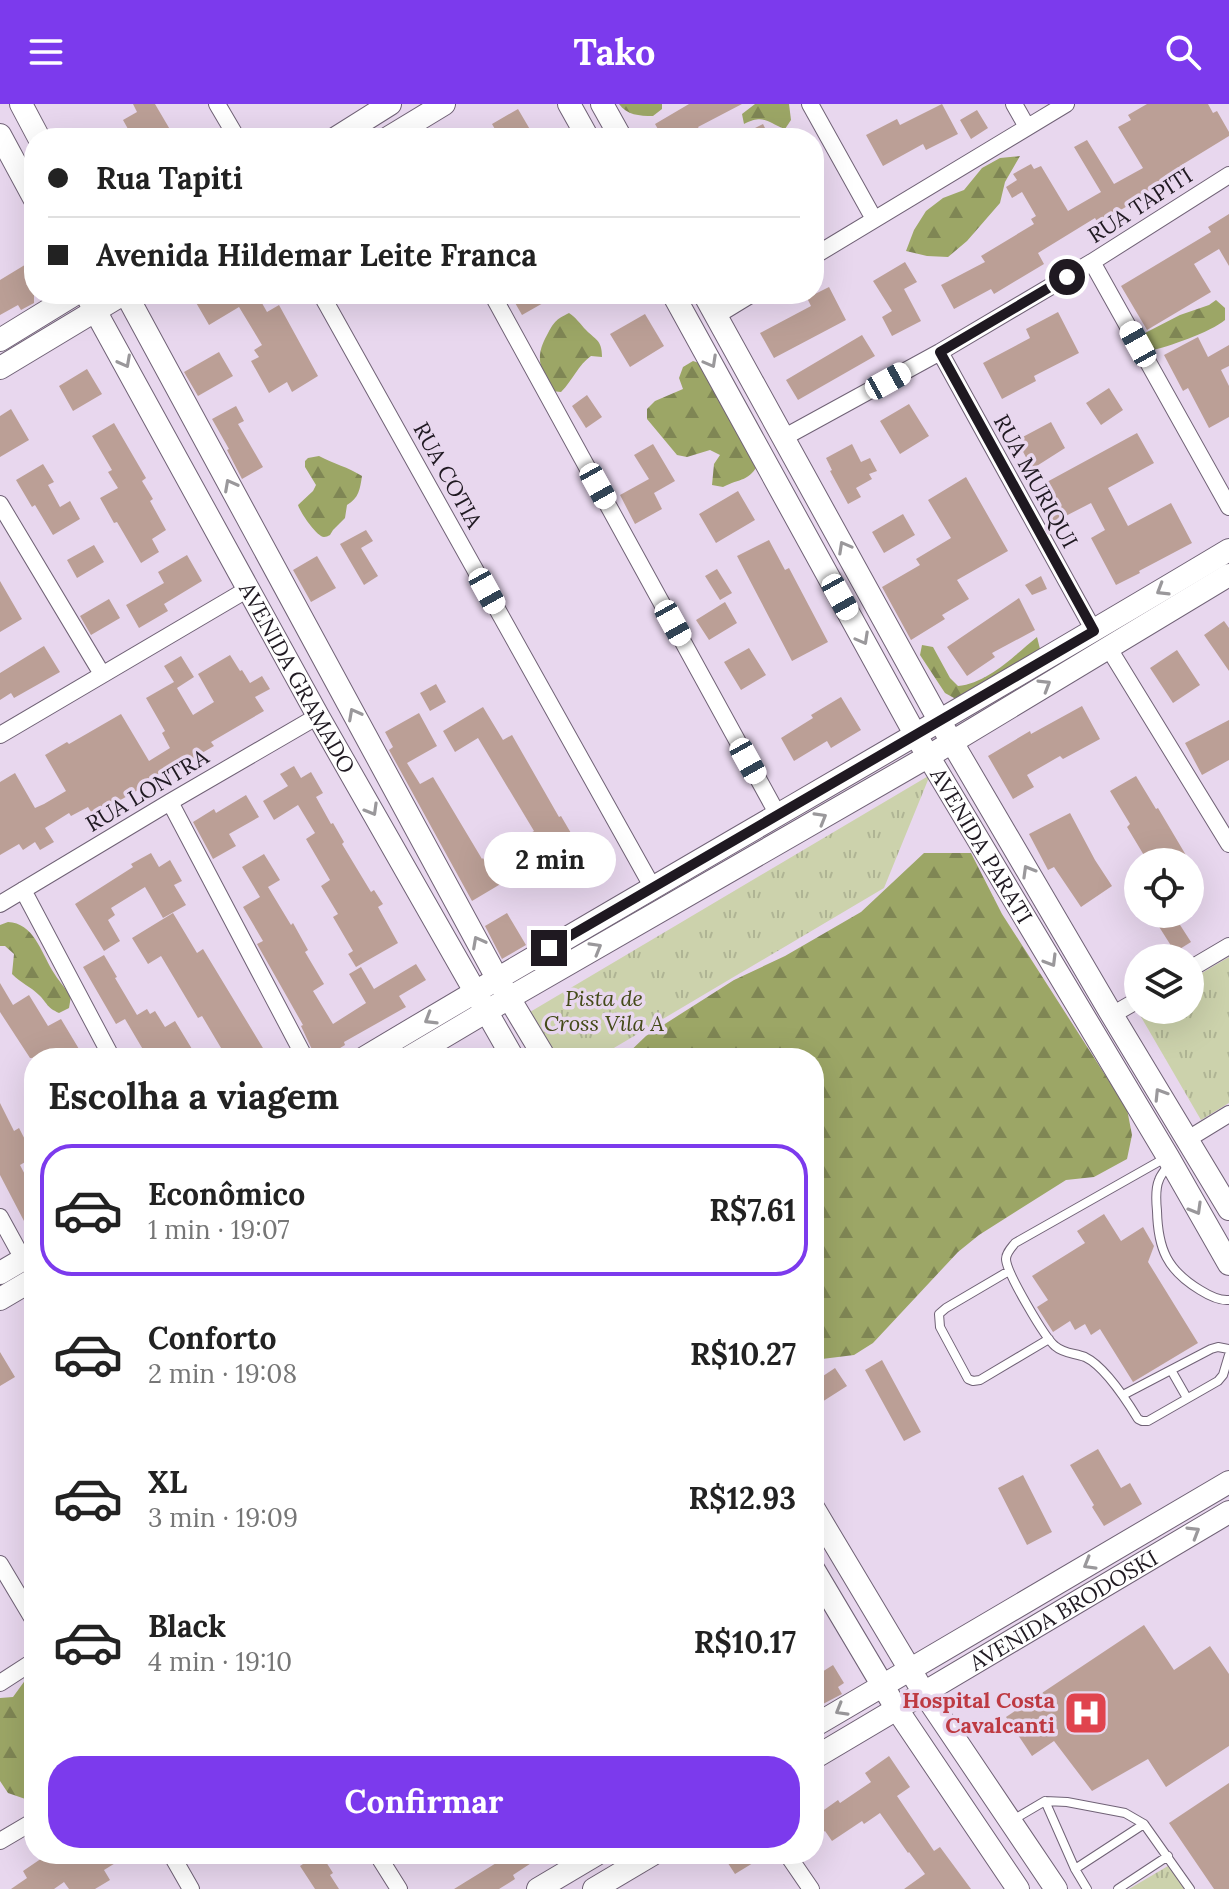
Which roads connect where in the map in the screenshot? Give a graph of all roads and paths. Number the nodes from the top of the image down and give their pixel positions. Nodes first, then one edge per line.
1 (21, 104) edge
2 (217, 104) edge
3 (389, 104) edge
4 (444, 104) edge
5 (569, 104) edge
6 (602, 104) edge
7 (810, 104) edge
8 (1014, 104) edge
9 (1066, 104) edge
10 (1027, 127) junction
11 (34, 128) edge
12 (231, 128) edge
13 (352, 128) edge
14 (409, 128) edge
15 (582, 128) edge
16 (615, 128) edge
17 (823, 128) edge
18 (824, 129) edge
19 (0, 135) edge
20 (1229, 175) edge
21 (24, 179) edge
22 (874, 219) junction
23 (824, 250) edge
24 (1092, 262) junction
25 (59, 304) edge
26 (88, 304) edge
27 (92, 304) edge
28 (129, 304) edge
29 (327, 304) edge
30 (497, 304) edge
31 (678, 304) edge
32 (709, 304) edge
33 (736, 304) edge
34 (716, 316) junction
35 (0, 340) edge
36 (940, 352) junction
37 (0, 368) edge
38 (783, 438) junction
39 (0, 504) edge
40 (1229, 507) edge
41 (1229, 550) edge
42 (1229, 575) edge
43 (248, 589) junction
44 (1101, 639) junction
45 (102, 674) junction
46 (318, 716) junction
47 (939, 720) junction
48 (915, 734) junction
49 (0, 735) edge
50 (952, 741) junction
51 (929, 756) junction
52 (170, 802) junction
53 (778, 815) junction
54 (1229, 844) edge
55 (653, 888) junction
56 (23, 890) junction
57 (0, 904) edge
58 (1229, 946) edge
59 (1204, 961) edge
60 (497, 978) junction
61 (475, 991) junction
62 (509, 998) junction
63 (1124, 1008) edge
64 (486, 1012) junction
65 (1112, 1015) junction
66 (107, 1048) edge
67 (300, 1048) edge
68 (381, 1048) edge
69 (425, 1048) edge
70 (507, 1048) edge
71 (539, 1048) edge
72 (1229, 1114) edge
73 (1188, 1139) junction
74 (1169, 1160) junction
75 (1229, 1209) edge
76 (0, 1217) edge
77 (24, 1249) edge
78 (24, 1259) edge
79 (1229, 1264) edge
80 (1009, 1271) junction
81 (0, 1273) edge
82 (24, 1285) edge
83 (0, 1299) edge
84 (1229, 1300) edge
85 (1049, 1339) junction
86 (1229, 1349) edge
87 (1229, 1355) edge
88 (1171, 1370) junction
89 (1123, 1395) junction
90 (1187, 1398) junction
91 (1229, 1482) edge
92 (1229, 1512) edge
93 (824, 1526) edge
94 (0, 1564) edge
95 (824, 1587) edge
96 (24, 1604) edge
97 (24, 1667) edge
98 (910, 1669) junction
99 (0, 1683) edge
100 (882, 1686) junction
101 (924, 1693) junction
102 (896, 1708) junction
103 (824, 1720) edge
104 (824, 1752) edge
105 (1045, 1801) junction
106 (1010, 1821) junction
107 (1144, 1824) junction
108 (24, 1827) edge
109 (0, 1841) edge
110 (1168, 1856) junction
111 (177, 1864) edge
112 (383, 1864) edge
113 (576, 1864) edge
114 (637, 1864) edge
115 (794, 1864) edge
116 (1075, 1869) junction
117 (599, 1888) edge
118 (191, 1889) edge
119 (399, 1889) edge
120 (538, 1889) edge
121 (811, 1889) edge
122 (1018, 1889) edge
123 (1056, 1889) edge
124 (1087, 1889) edge
125 (1118, 1889) edge
126 (1190, 1889) edge

1 - 11 street
2 - 12 street
3 - 13 street
4 - 14 street
5 - 15 street
6 - 16 street
7 - 17 street
8 - 10 street
9 - 10 street
10 - 22 street
18 - 22 street
19 - 21 street
20 - 24 street, RUA TAPITI
22 - 23 street
24 - 36 street, RUA TAPITI
24 - 40 street
25 - 35 street
26 - 37 street
27 -> 43 street, AVENIDA GRAMADO
60 -> 28 street, AVENIDA GRAMADO
29 - 55 street, RUA COTIA
30 - 53 street
31 -> 48 street, AVENIDA PARATI
32 - 34 street, AVENIDA PARATI
33 - 34 street
34 - 38 street, AVENIDA PARATI
36 - 38 street, RUA TAPITI
36 - 44 street, RUA MURIQUI
47 -> 38 street, AVENIDA PARATI
39 - 45 street
41 -> 44 street
42 - 44 street
43 - 45 street
43 - 46 street, AVENIDA GRAMADO
44 - 47 street
50 -> 44 street
44 - 54 street, RUA MURIQUI
45 - 49 street
46 - 52 street, RUA LONTRA
46 -> 61 street, AVENIDA GRAMADO
47 - 48 street
47 - 50 street, AVENIDA PARATI
48 - 51 street, AVENIDA PARATI
48 - 53 street
50 - 51 street
65 -> 50 street, AVENIDA PARATI
62 -> 51 street
51 -> 74 street, AVENIDA PARATI
52 - 56 street, RUA LONTRA
52 - 67 street
53 - 55 street
55 - 60 street
56 - 57 street, RUA LONTRA
56 - 66 street
58 - 59 street
60 - 61 street
60 - 62 street, AVENIDA GRAMADO
61 - 64 street, AVENIDA GRAMADO
61 -> 68 street
62 - 64 street
62 - 71 street, AVENIDA GRAMADO
63 - 65 street
64 - 69 street
64 - 70 street, AVENIDA GRAMADO
73 -> 65 street, AVENIDA PARATI
72 - 73 street
73 - 75 street, AVENIDA PARATI
74 -> 79 street, AVENIDA PARATI
74 - 80 lane
74 - 84 lane
76 - 77 street
78 - 81 street
80 - 85 lane
80 - 85 lane
82 - 83 street
85 - 89 lane
86 - 88 lane
87 - 90 lane
88 - 89 lane
88 - 90 lane
89 - 90 lane
91 -> 98 street, AVENIDA BRODOSKI
101 -> 92 street, AVENIDA BRODOSKI
93 - 98 street
94 - 96 street
95 - 100 street
97 - 99 street
98 - 100 street, AVENIDA BRODOSKI
98 - 101 street
100 - 102 street
100 -> 103 street, AVENIDA BRODOSKI
101 - 102 street, AVENIDA BRODOSKI
101 - 106 street
102 - 104 street, AVENIDA BRODOSKI
102 - 122 street
105 - 106 lane
105 - 107 lane
105 - 116 lane
106 - 123 street
107 - 110 lane
107 - 116 lane
108 - 109 street
110 - 125 lane
110 - 126 lane
111 - 118 street
112 - 119 street
113 - 120 street
114 - 117 street
115 - 121 street
116 - 124 lane

